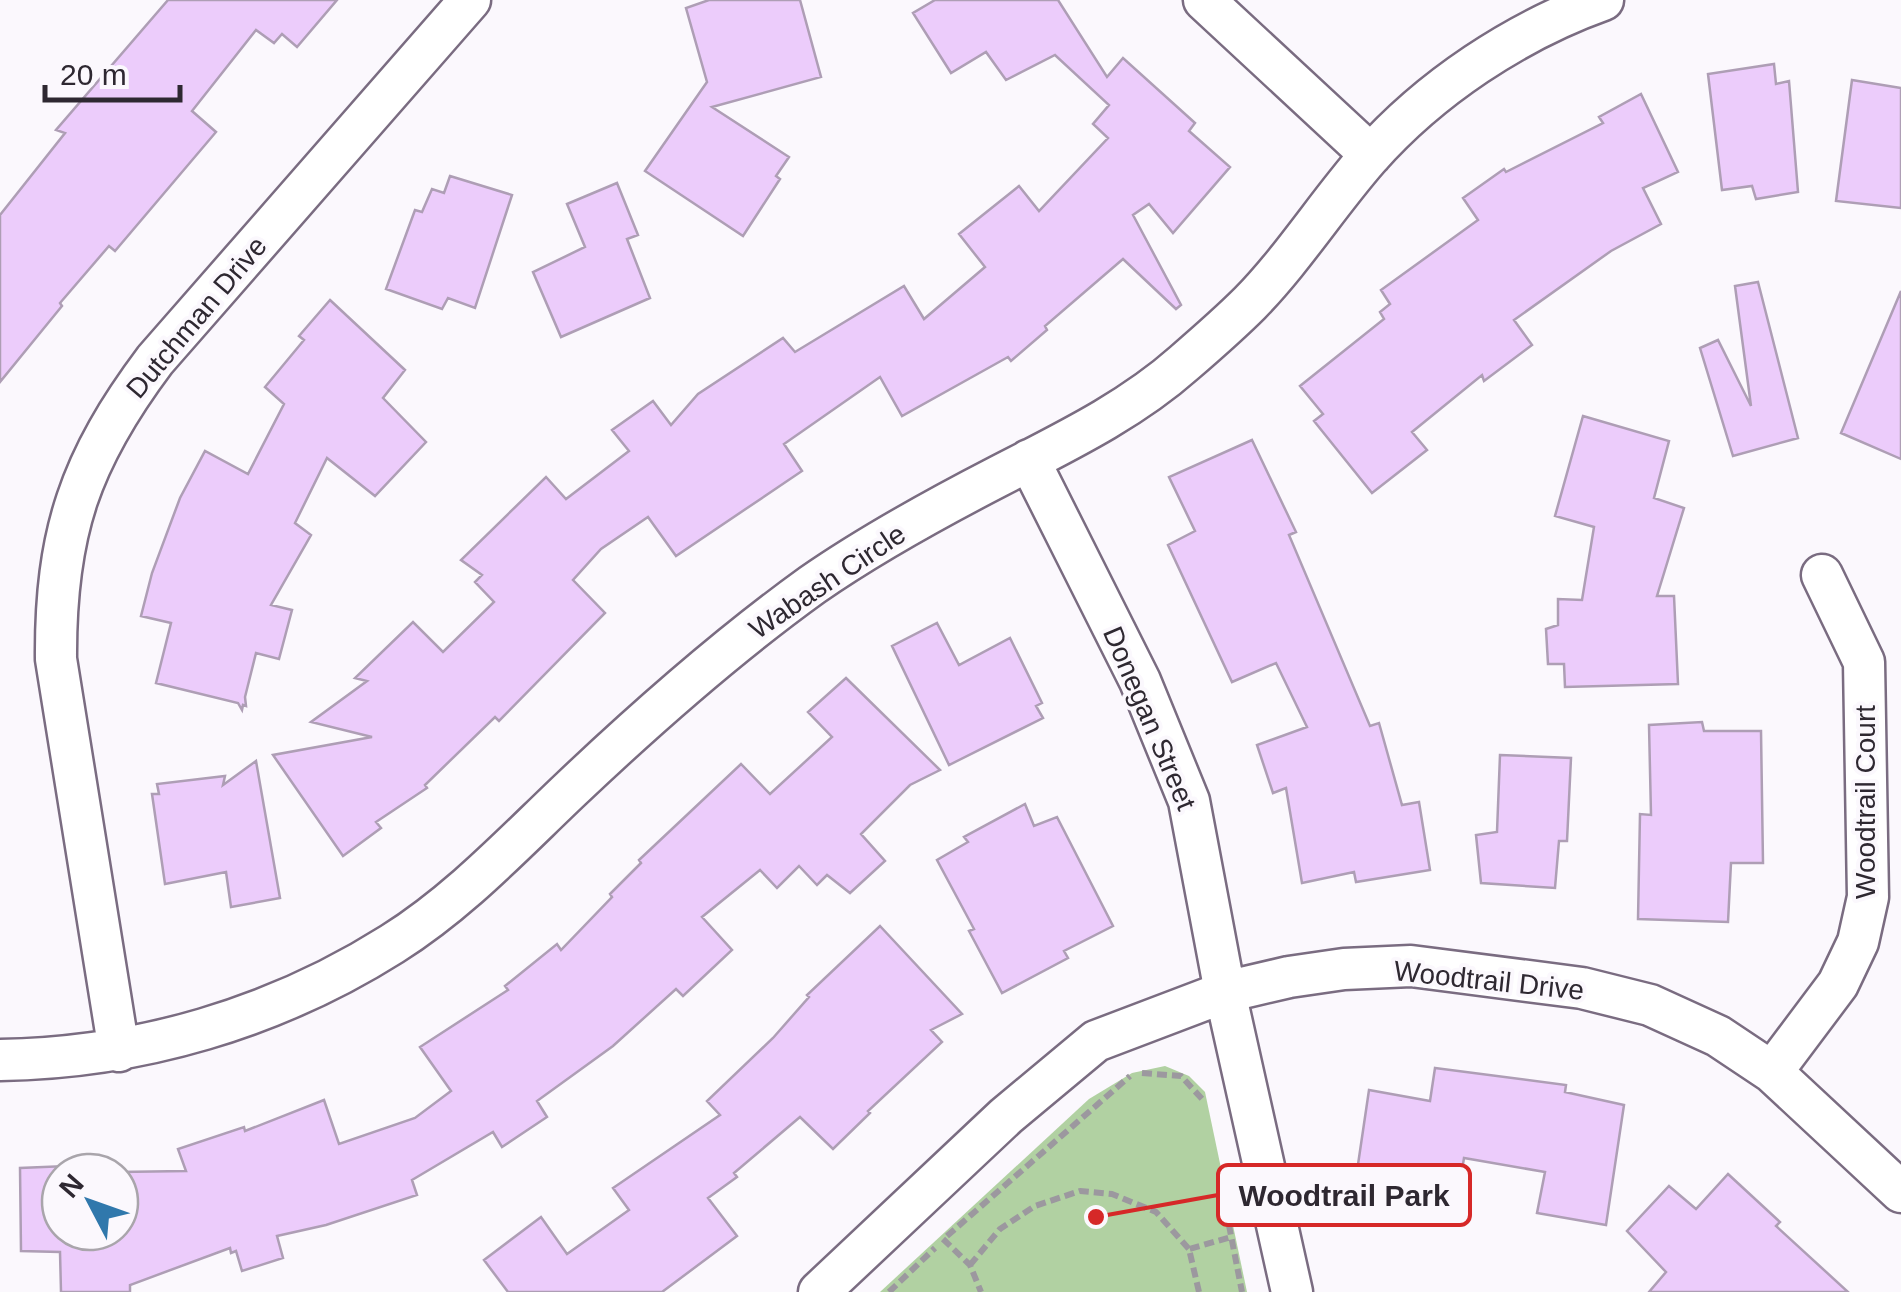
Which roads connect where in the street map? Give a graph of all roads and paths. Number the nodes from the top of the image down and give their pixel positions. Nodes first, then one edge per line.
1 (470, 0) edge
2 (1204, 0) edge
3 (1604, 0) edge
4 (1371, 155) junction
5 (1030, 460) junction
6 (1822, 575) dead end
7 (1225, 992) junction
8 (119, 1051) junction
9 (0, 1060) edge
10 (1772, 1072) junction
11 (1204, 1101) dead end
12 (1901, 1192) edge
13 (1224, 1198) dead end
14 (1231, 1237) junction
15 (943, 1239) junction
16 (1188, 1249) junction
17 (970, 1265) junction
18 (819, 1292) edge
19 (889, 1292) edge
20 (981, 1292) edge
21 (1198, 1292) edge
22 (1242, 1292) edge
23 (1292, 1292) edge

1 - 8 street, Dutchman Drive
2 - 4 street
3 - 4 street, Wabash Circle
4 - 5 street, Wabash Circle
5 - 7 street, Donegan Street
5 - 8 street, Wabash Circle
6 - 10 street, Woodtrail Court
7 - 10 street, Woodtrail Drive
7 - 18 street, Woodtrail Drive
7 - 23 street, Donegan Street
8 - 9 street, Wabash Circle
10 - 12 street, Woodtrail Drive
11 - 15 path
13 - 14 path
14 - 16 path
14 - 22 path
15 - 17 path
15 - 19 path
16 - 17 path
16 - 21 path
17 - 20 path

